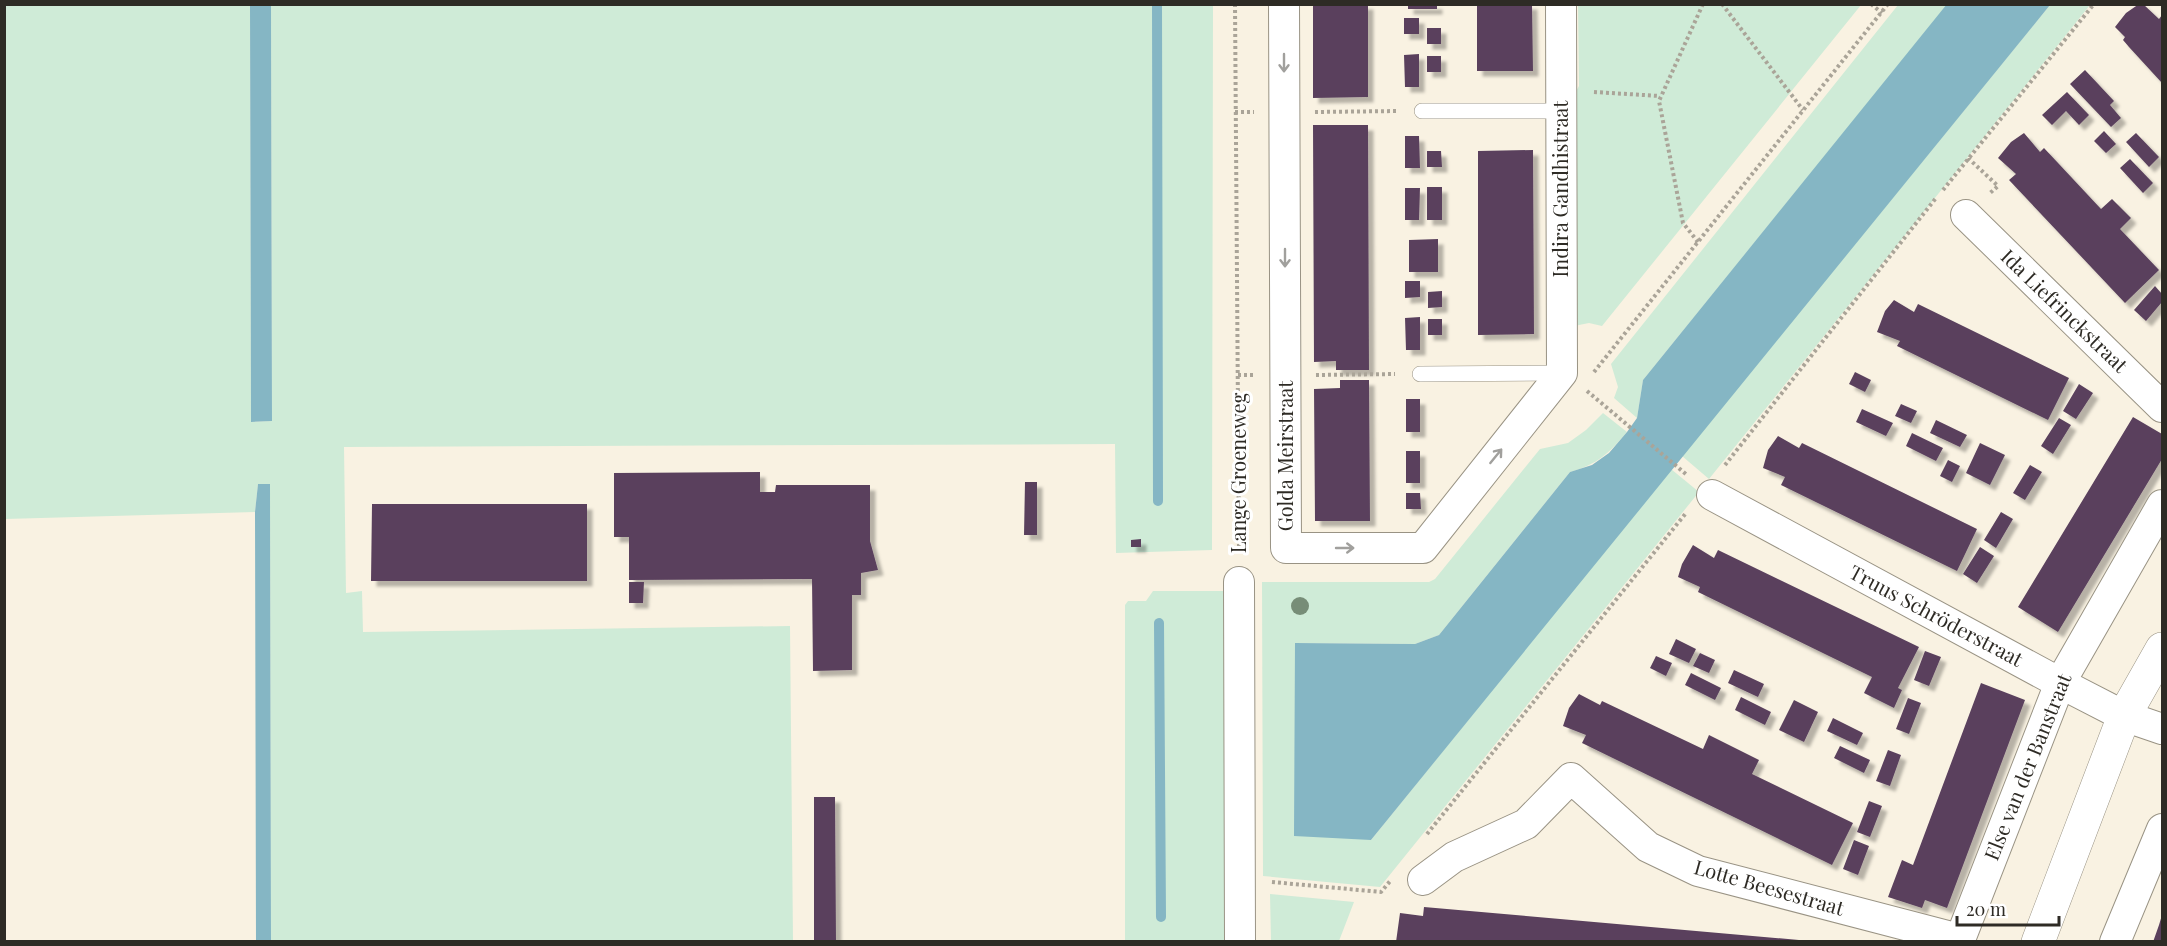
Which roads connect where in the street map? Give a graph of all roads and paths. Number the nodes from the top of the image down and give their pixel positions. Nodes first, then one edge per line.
1 (1235, 4) edge
2 (1284, 4) edge
3 (1561, 4) edge
4 (1704, 4) edge
5 (1722, 4) edge
6 (1871, 4) edge
7 (1882, 13) dead end
8 (1660, 96) junction
9 (1561, 101) junction
10 (1803, 110) dead end
11 (1422, 111) joint
12 (1235, 112) junction
13 (1284, 112) junction
14 (1966, 215) dead end
15 (1698, 242) dead end
16 (1420, 374) joint
17 (1238, 375) junction
18 (1286, 375) junction
19 (1572, 380) junction
20 (2163, 407) edge
21 (1704, 489) joint
22 (2163, 505) edge
23 (1239, 582) joint
24 (2163, 649) edge
25 (2060, 683) junction
26 (2124, 716) junction
27 (2163, 729) edge
28 (2163, 829) edge
29 (1423, 880) dead end
30 (1959, 940) edge
31 (1240, 942) edge
32 (2038, 942) edge
33 (2115, 942) edge

1 - 12 path, Lange Groeneweg
2 -> 13 street, Golda Meirstraat
3 - 9 street, Indira Gandhistraat
4 - 8 path
5 - 10 path
6 - 7 path
8 - 9 path
8 - 15 path
9 - 11 lane
9 - 19 street, Indira Gandhistraat
11 - 13 path
12 - 13 path
12 - 17 path, Lange Groeneweg
13 -> 18 street, Golda Meirstraat
14 - 20 street, Ida Liefrinckstraat
16 - 18 path
16 - 19 lane
17 - 18 path
17 - 23 path, Lange Groeneweg
18 -> 19 street, Golda Meirstraat
19 - 21 path
21 - 25 street, Truus Schröderstraat
22 - 25 street, Else van der Banstraat
23 - 31 street, Lange Groeneweg
24 - 26 street
25 - 26 street, Truus Schröderstraat
25 - 30 street, Else van der Banstraat
26 - 27 street, Truus Schröderstraat
26 - 32 street
28 - 33 street
29 - 30 street, Lotte Beesestraat

